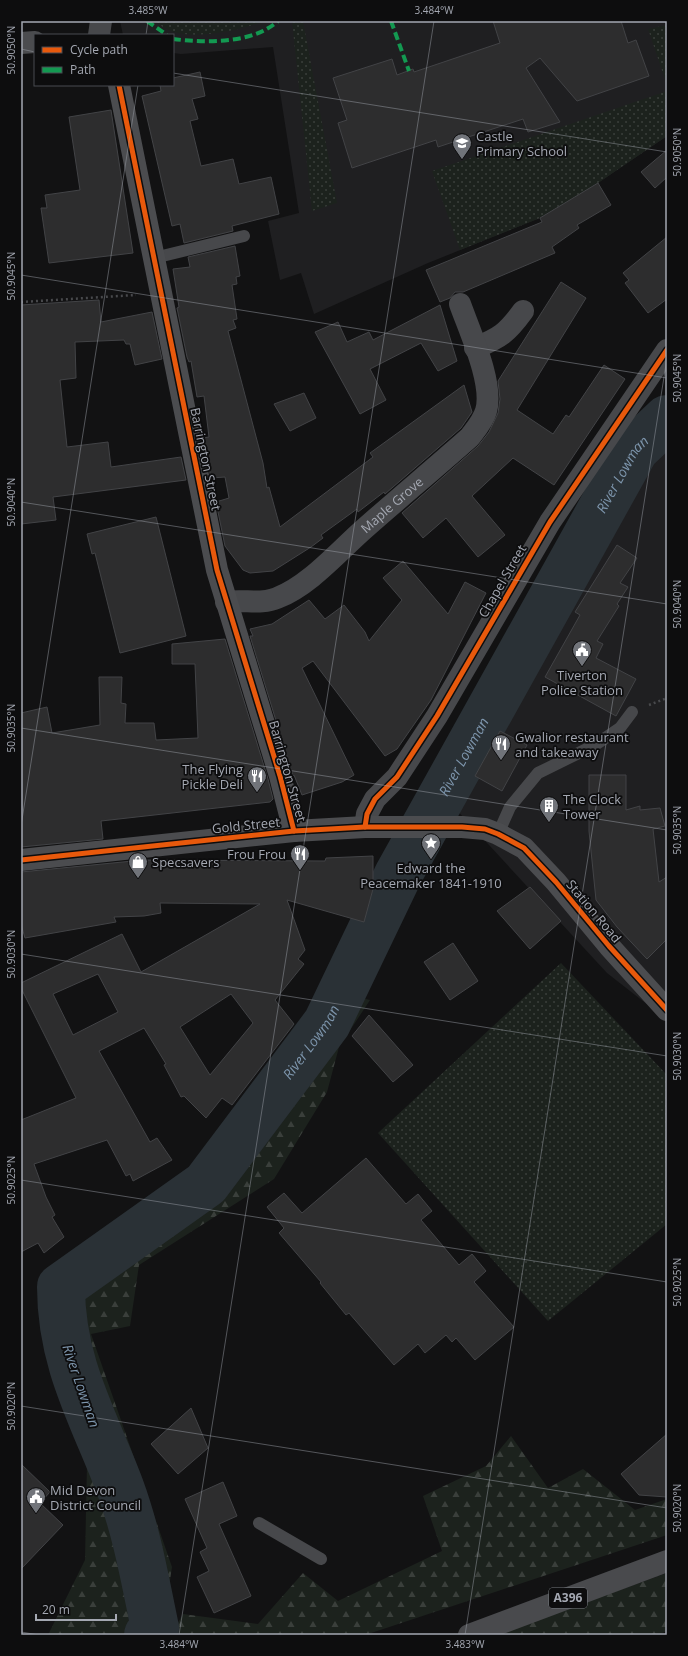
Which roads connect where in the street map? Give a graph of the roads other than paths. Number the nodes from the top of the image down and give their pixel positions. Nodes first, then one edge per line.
1 (101, 21) edge
2 (99, 34) edge
3 (34, 42) edge
4 (21, 43) edge
5 (119, 86) edge
6 (244, 236) dead end
7 (154, 258) junction
8 (460, 304) dead end
9 (523, 311) dead end
10 (475, 348) junction
11 (667, 350) edge
12 (226, 602) junction
13 (632, 712) dead end
14 (365, 826) junction
15 (294, 831) junction
16 (498, 834) junction
17 (21, 860) edge
18 (667, 1010) edge
19 (259, 1523) dead end
20 (321, 1559) dead end
21 (667, 1561) edge
22 (469, 1635) edge

1 - 2 street
3 - 4 street
5 - 7 street, Barrington Street
6 - 7 lane
7 - 12 street, Barrington Street
8 - 10 street, Maple Grove
9 - 10 street
10 - 12 street, Maple Grove
11 - 14 street, Chapel Street
12 - 15 street, Barrington Street
13 - 16 lane
14 - 15 street, Gold Street
14 - 16 street, Gold Street
15 - 17 street, Gold Street
16 - 18 street, Station Road
19 - 20 lane
21 - 22 main road, A396

